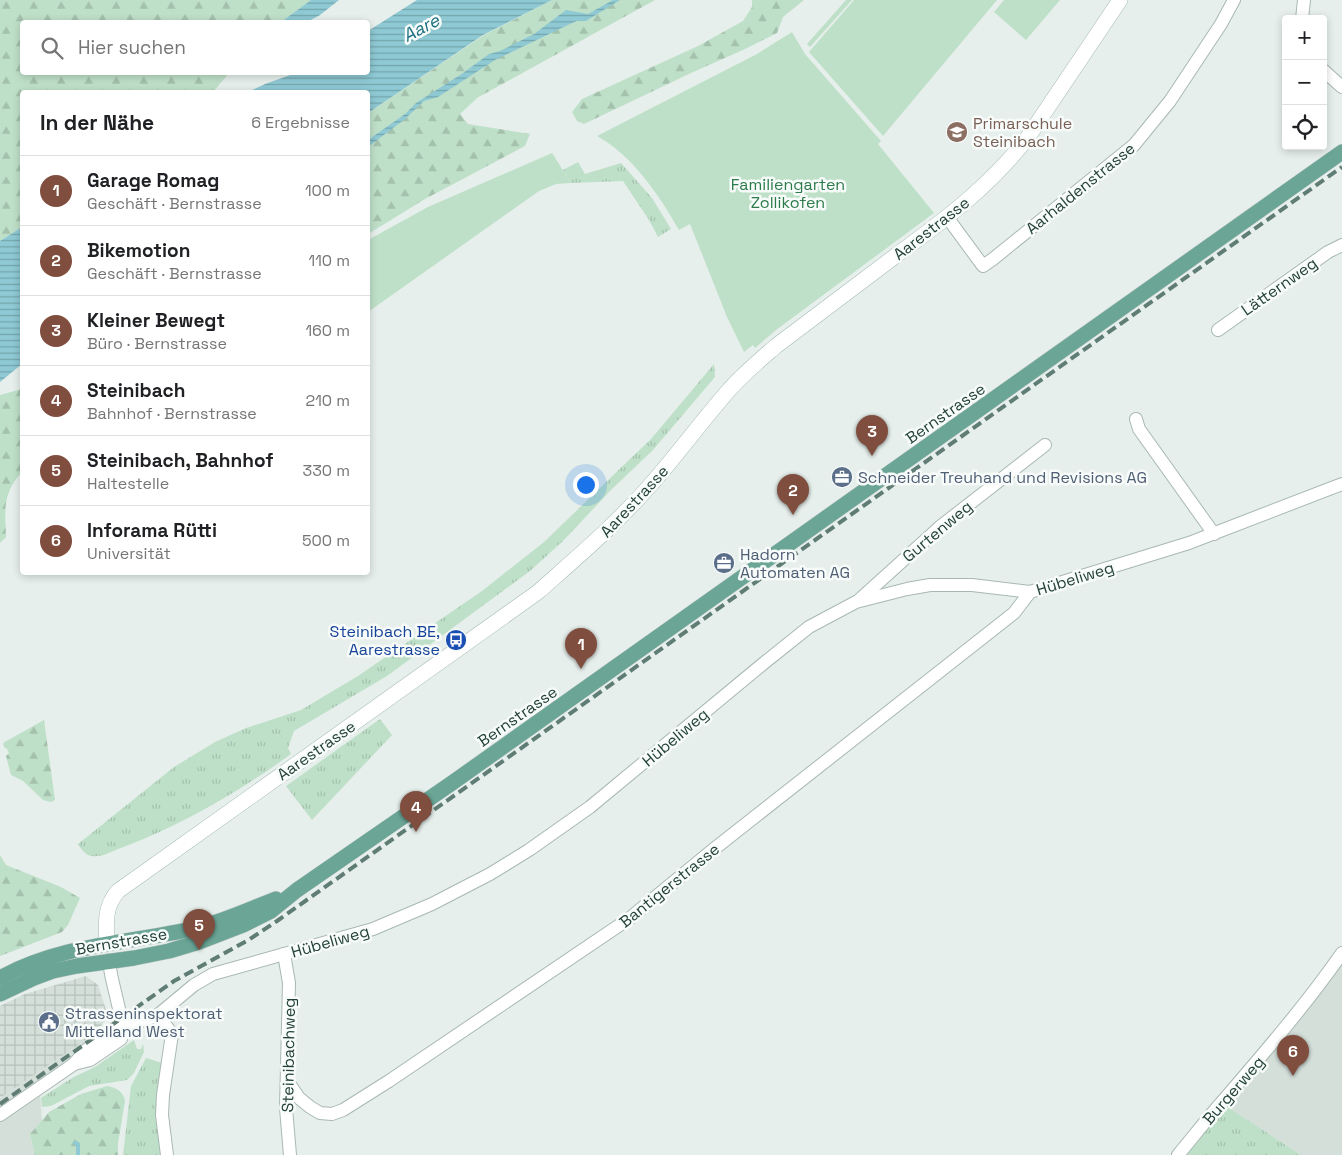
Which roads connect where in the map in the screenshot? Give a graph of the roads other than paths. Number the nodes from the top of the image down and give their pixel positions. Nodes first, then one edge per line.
1 (1120, 0) edge
2 (1234, 0) edge
3 (1304, 0) edge
4 (1302, 15) edge
5 (1327, 74) edge
6 (1342, 87) edge
7 (1342, 152) edge
8 (947, 217) junction
9 (1342, 245) edge
10 (1218, 330) dead end
11 (1136, 419) dead end
12 (1045, 445) dead end
13 (1342, 484) edge
14 (1214, 534) junction
15 (1030, 592) junction
16 (856, 602) junction
17 (298, 890) junction
18 (107, 944) junction
19 (1342, 953) edge
20 (284, 954) junction
21 (109, 960) junction
22 (0, 978) edge
23 (0, 994) edge
24 (158, 1015) junction
25 (123, 1028) junction
26 (288, 1082) junction
27 (0, 1115) edge
28 (167, 1155) edge
29 (290, 1155) edge
30 (1178, 1155) edge

1 - 8 street, Aarestrasse
2 - 8 street, Aarhaldenstrasse
3 - 4 street
5 - 6 street
7 - 17 main road, Bernstrasse
8 - 18 street, Aarestrasse
9 - 10 street, Lätternweg
11 - 14 street
12 - 16 street, Gurtenweg
13 - 14 street, Hübeliweg
14 - 15 street, Hübeliweg
15 - 16 street, Hübeliweg
15 - 26 street, Bantigerstrasse
16 - 20 street, Hübeliweg
17 - 18 main road, Bernstrasse
17 - 21 main road, Bernstrasse
18 - 21 main road
18 - 22 main road, Bernstrasse
19 - 30 street, Burgerweg
20 - 24 street, Hübeliweg
20 - 26 street, Steinibachweg
21 - 23 main road, Bernstrasse
21 - 25 street
24 - 25 street, Hübeliweg
24 - 28 street
25 - 27 street
26 - 29 street, Steinibachweg

